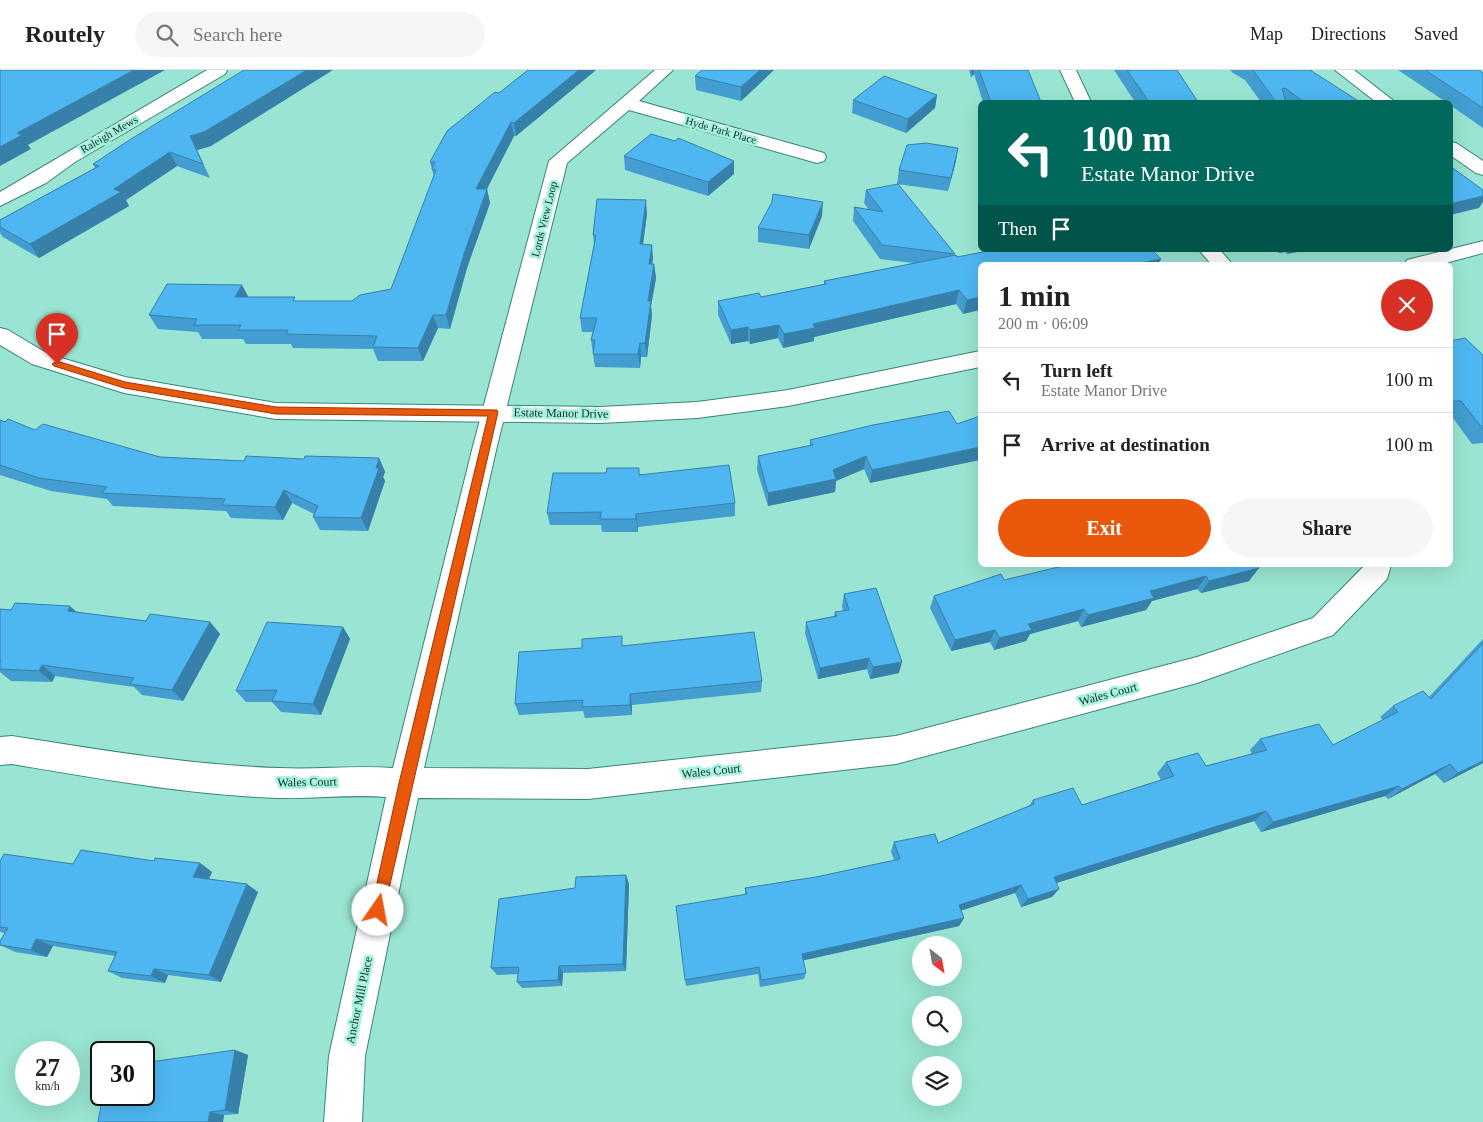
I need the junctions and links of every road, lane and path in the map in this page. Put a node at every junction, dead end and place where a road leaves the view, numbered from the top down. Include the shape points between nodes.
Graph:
1 (219, 70) edge
2 (666, 70) edge
3 (1068, 70) edge
4 (1343, 70) edge
5 (1082, 100) edge
6 (1383, 100) edge
7 (625, 103) junction
8 (1453, 149) edge
9 (817, 157) dead end
10 (1483, 169) edge
11 (0, 200) edge
12 (1483, 247) edge
13 (1211, 252) edge
14 (1220, 262) edge
15 (1426, 262) edge
16 (0, 335) edge
17 (978, 359) edge
18 (493, 412) junction
19 (1378, 567) edge
20 (0, 752) edge
21 (405, 783) junction
22 (342, 1122) edge

1 - 11 street, Raleigh Mews via 68,158 39,180
2 - 7 street, Lords View Loop
3 - 5 street
4 - 6 street
7 - 9 street, Hyde Park Place
7 - 18 street, Lords View Loop via 558,161
8 - 10 street
12 - 15 street
13 - 14 street
16 - 18 street, Estate Manor Drive via 40,359 124,385 276,411
17 - 18 street, Estate Manor Drive via 788,398 697,410 600,415
18 - 21 street, Anchor Mill Place
19 - 21 street, Wales Court via 1323,627 1197,670 896,750 588,784
20 - 21 street, Wales Court via 12,750 164,775 281,783 354,780
21 - 22 street, Anchor Mill Place via 347,1056

